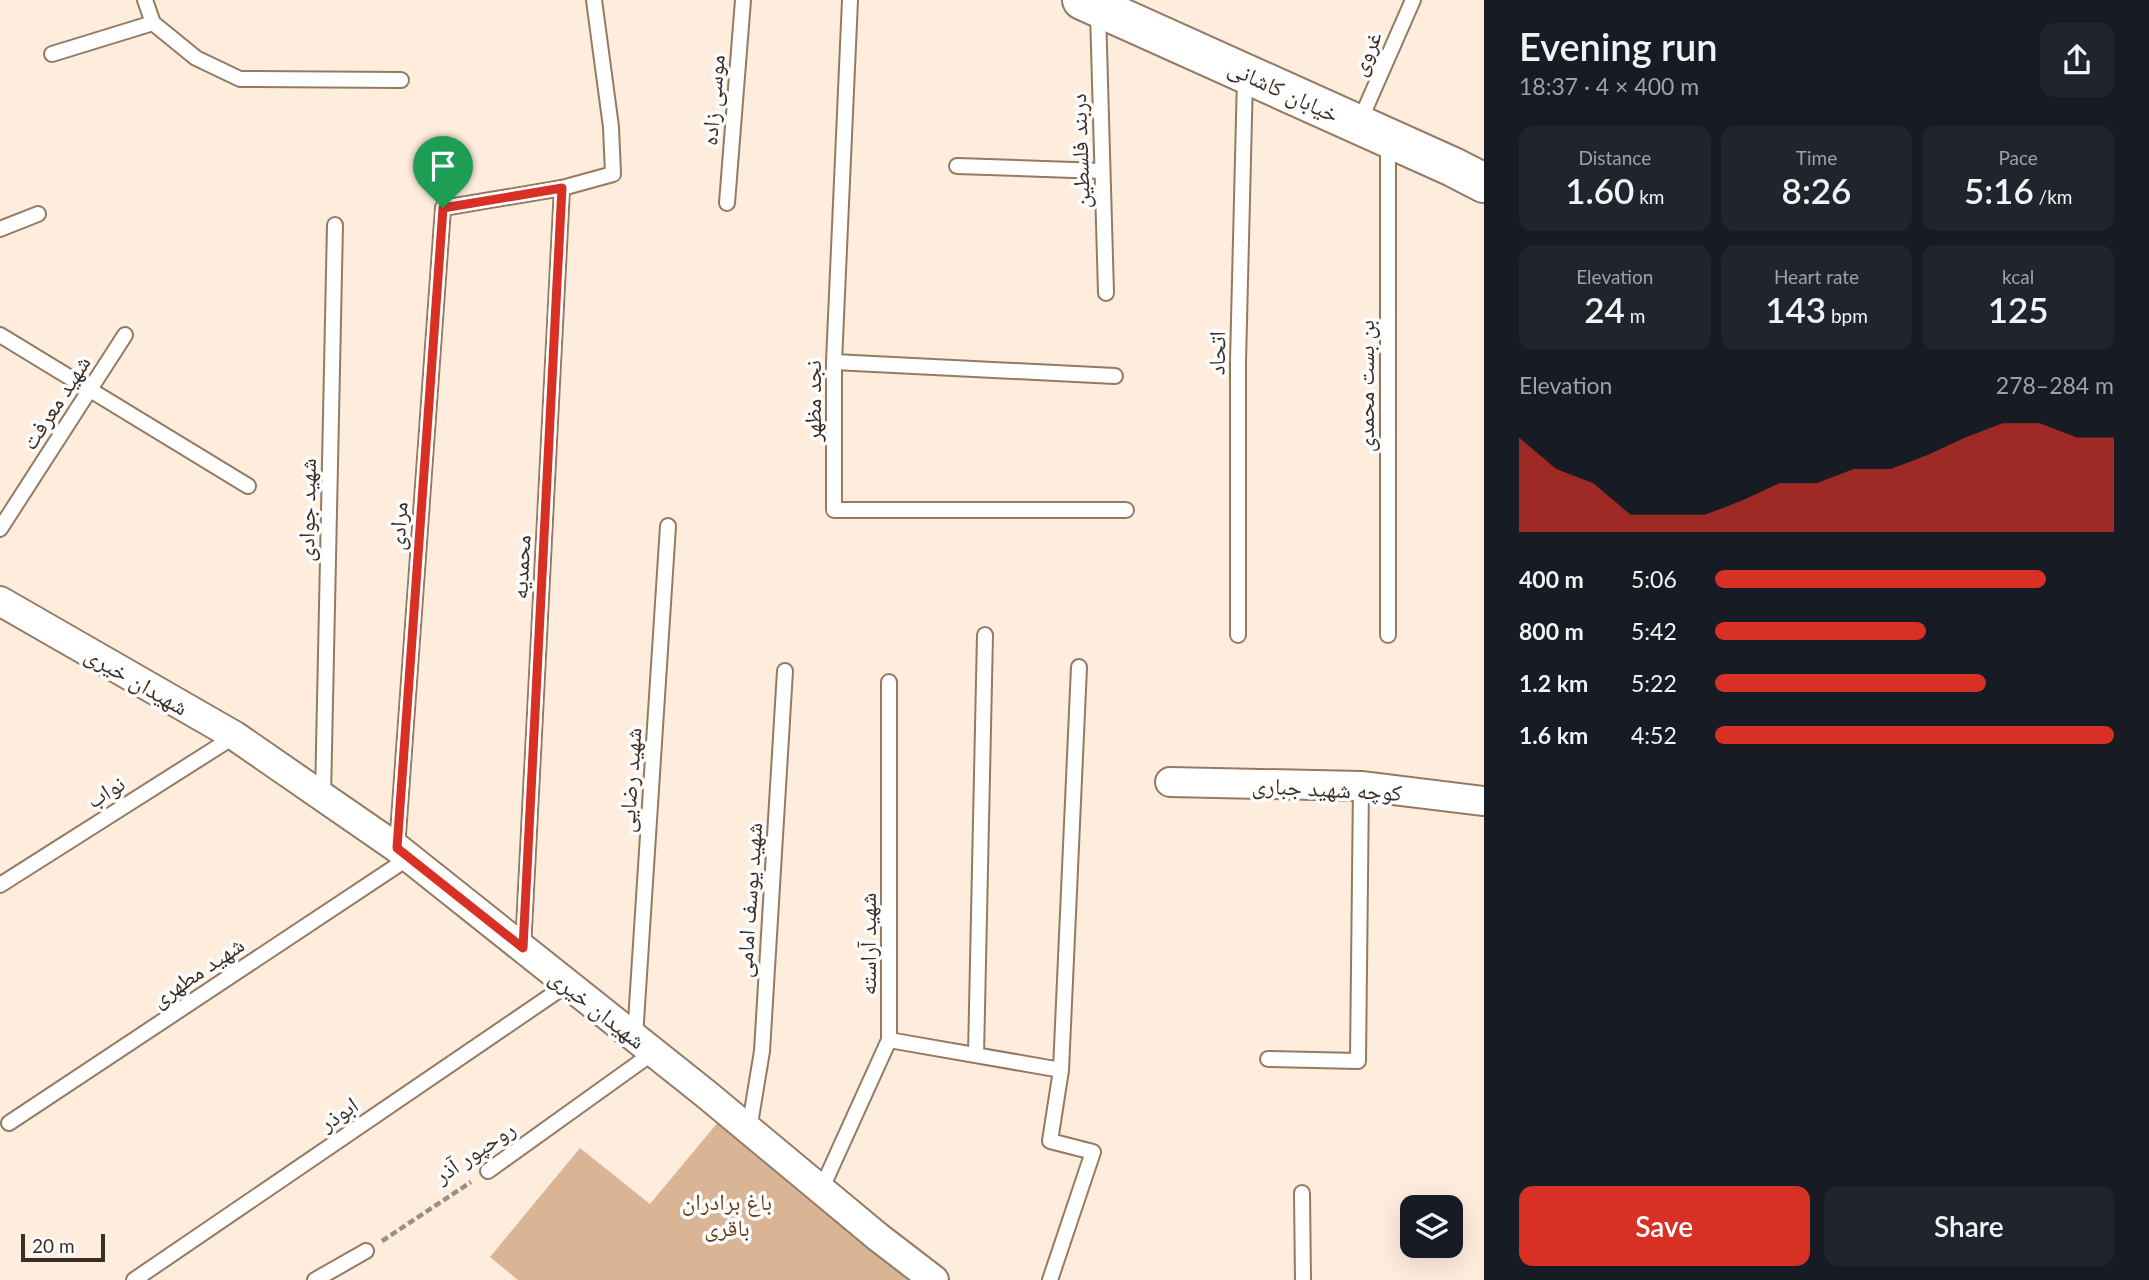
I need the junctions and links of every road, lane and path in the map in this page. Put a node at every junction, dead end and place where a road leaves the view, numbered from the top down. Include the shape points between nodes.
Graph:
1 (145, 0) edge
2 (593, 0) edge
3 (743, 0) edge
4 (850, 0) edge
5 (1413, 0) edge
6 (1090, 4) edge
7 (153, 23) junction
8 (52, 54) dead end
9 (1245, 72) junction
10 (401, 80) dead end
11 (1373, 131) junction
12 (957, 166) dead end
13 (1102, 171) junction
14 (1484, 183) edge
15 (562, 188) junction
16 (727, 203) dead end
17 (38, 214) dead end
18 (335, 225) dead end
19 (0, 229) edge
20 (1106, 293) dead end
21 (0, 334) edge
22 (125, 335) dead end
23 (834, 362) junction
24 (1115, 376) dead end
25 (90, 390) junction
26 (247, 486) dead end
27 (1126, 510) dead end
28 (668, 526) dead end
29 (0, 529) edge
30 (0, 601) edge
31 (985, 635) dead end
32 (1238, 635) dead end
33 (1388, 635) dead end
34 (1079, 667) dead end
35 (785, 671) dead end
36 (889, 682) dead end
37 (235, 736) junction
38 (1170, 782) dead end
39 (1361, 786) junction
40 (323, 797) junction
41 (1484, 801) edge
42 (403, 853) junction
43 (0, 885) edge
44 (523, 948) junction
45 (568, 984) junction
46 (889, 1040) junction
47 (644, 1045) junction
48 (976, 1055) junction
49 (1268, 1059) dead end
50 (1061, 1070) junction
51 (9, 1123) dead end
52 (749, 1130) junction
53 (488, 1171) joint
54 (821, 1190) junction
55 (1302, 1192) dead end
56 (366, 1251) joint
57 (134, 1280) edge
58 (315, 1280) edge
59 (934, 1280) edge
60 (1050, 1280) edge
61 (1303, 1280) edge

1 - 7 lane
2 - 15 lane via 613,174
3 - 16 lane, موسی زاده
4 - 23 lane, نجد مظهر
5 - 11 lane, غروی
6 - 9 street, خیابان کاشانی
6 - 13 lane, دربند فلسطین
7 - 8 lane
7 - 10 lane via 196,58 240,79
9 - 11 street, خیابان کاشانی
9 - 32 lane, اتحاد
11 - 14 street, خیابان کاشانی
11 - 33 lane, بن بست محمدی
12 - 13 lane
13 - 20 lane, دربند فلسطین
15 - 42 lane, مرادی via 443,208
15 - 44 lane, محمدیه
17 - 19 lane
18 - 40 lane, شهید جوادی
21 - 25 lane
22 - 25 lane, شهید معرفت
23 - 24 lane
23 - 27 lane, نجد مظهر via 834,510
25 - 26 lane
25 - 29 lane, شهید معرفت
28 - 47 lane, شهید رضایی
30 - 37 street, شهیدان خیری
31 - 48 lane
34 - 50 lane
35 - 52 lane, شهید یوسف امامی via 762,1051
36 - 46 lane, شهید آراسته
37 - 40 street, شهیدان خیری
37 - 43 lane, نواب
38 - 39 street, کوچه شهید جباری
39 - 41 street, کوچه شهید جباری
39 - 49 lane via 1358,1061
40 - 42 street, شهیدان خیری
42 - 44 street, شهیدان خیری
42 - 51 lane, شهید مطهری
44 - 45 street, شهیدان خیری
45 - 47 street, شهیدان خیری
45 - 57 lane, ابوذر
46 - 48 lane
46 - 54 lane, شهید آراسته
47 - 52 street, شهیدان خیری
47 - 53 lane, روحپور آذر
48 - 50 lane
50 - 60 lane via 1049,1141 1093,1153
52 - 54 street, شهیدان خیری
53 - 56 path, روحپور آذر
54 - 59 street, شهیدان خیری
55 - 61 lane
56 - 58 lane

